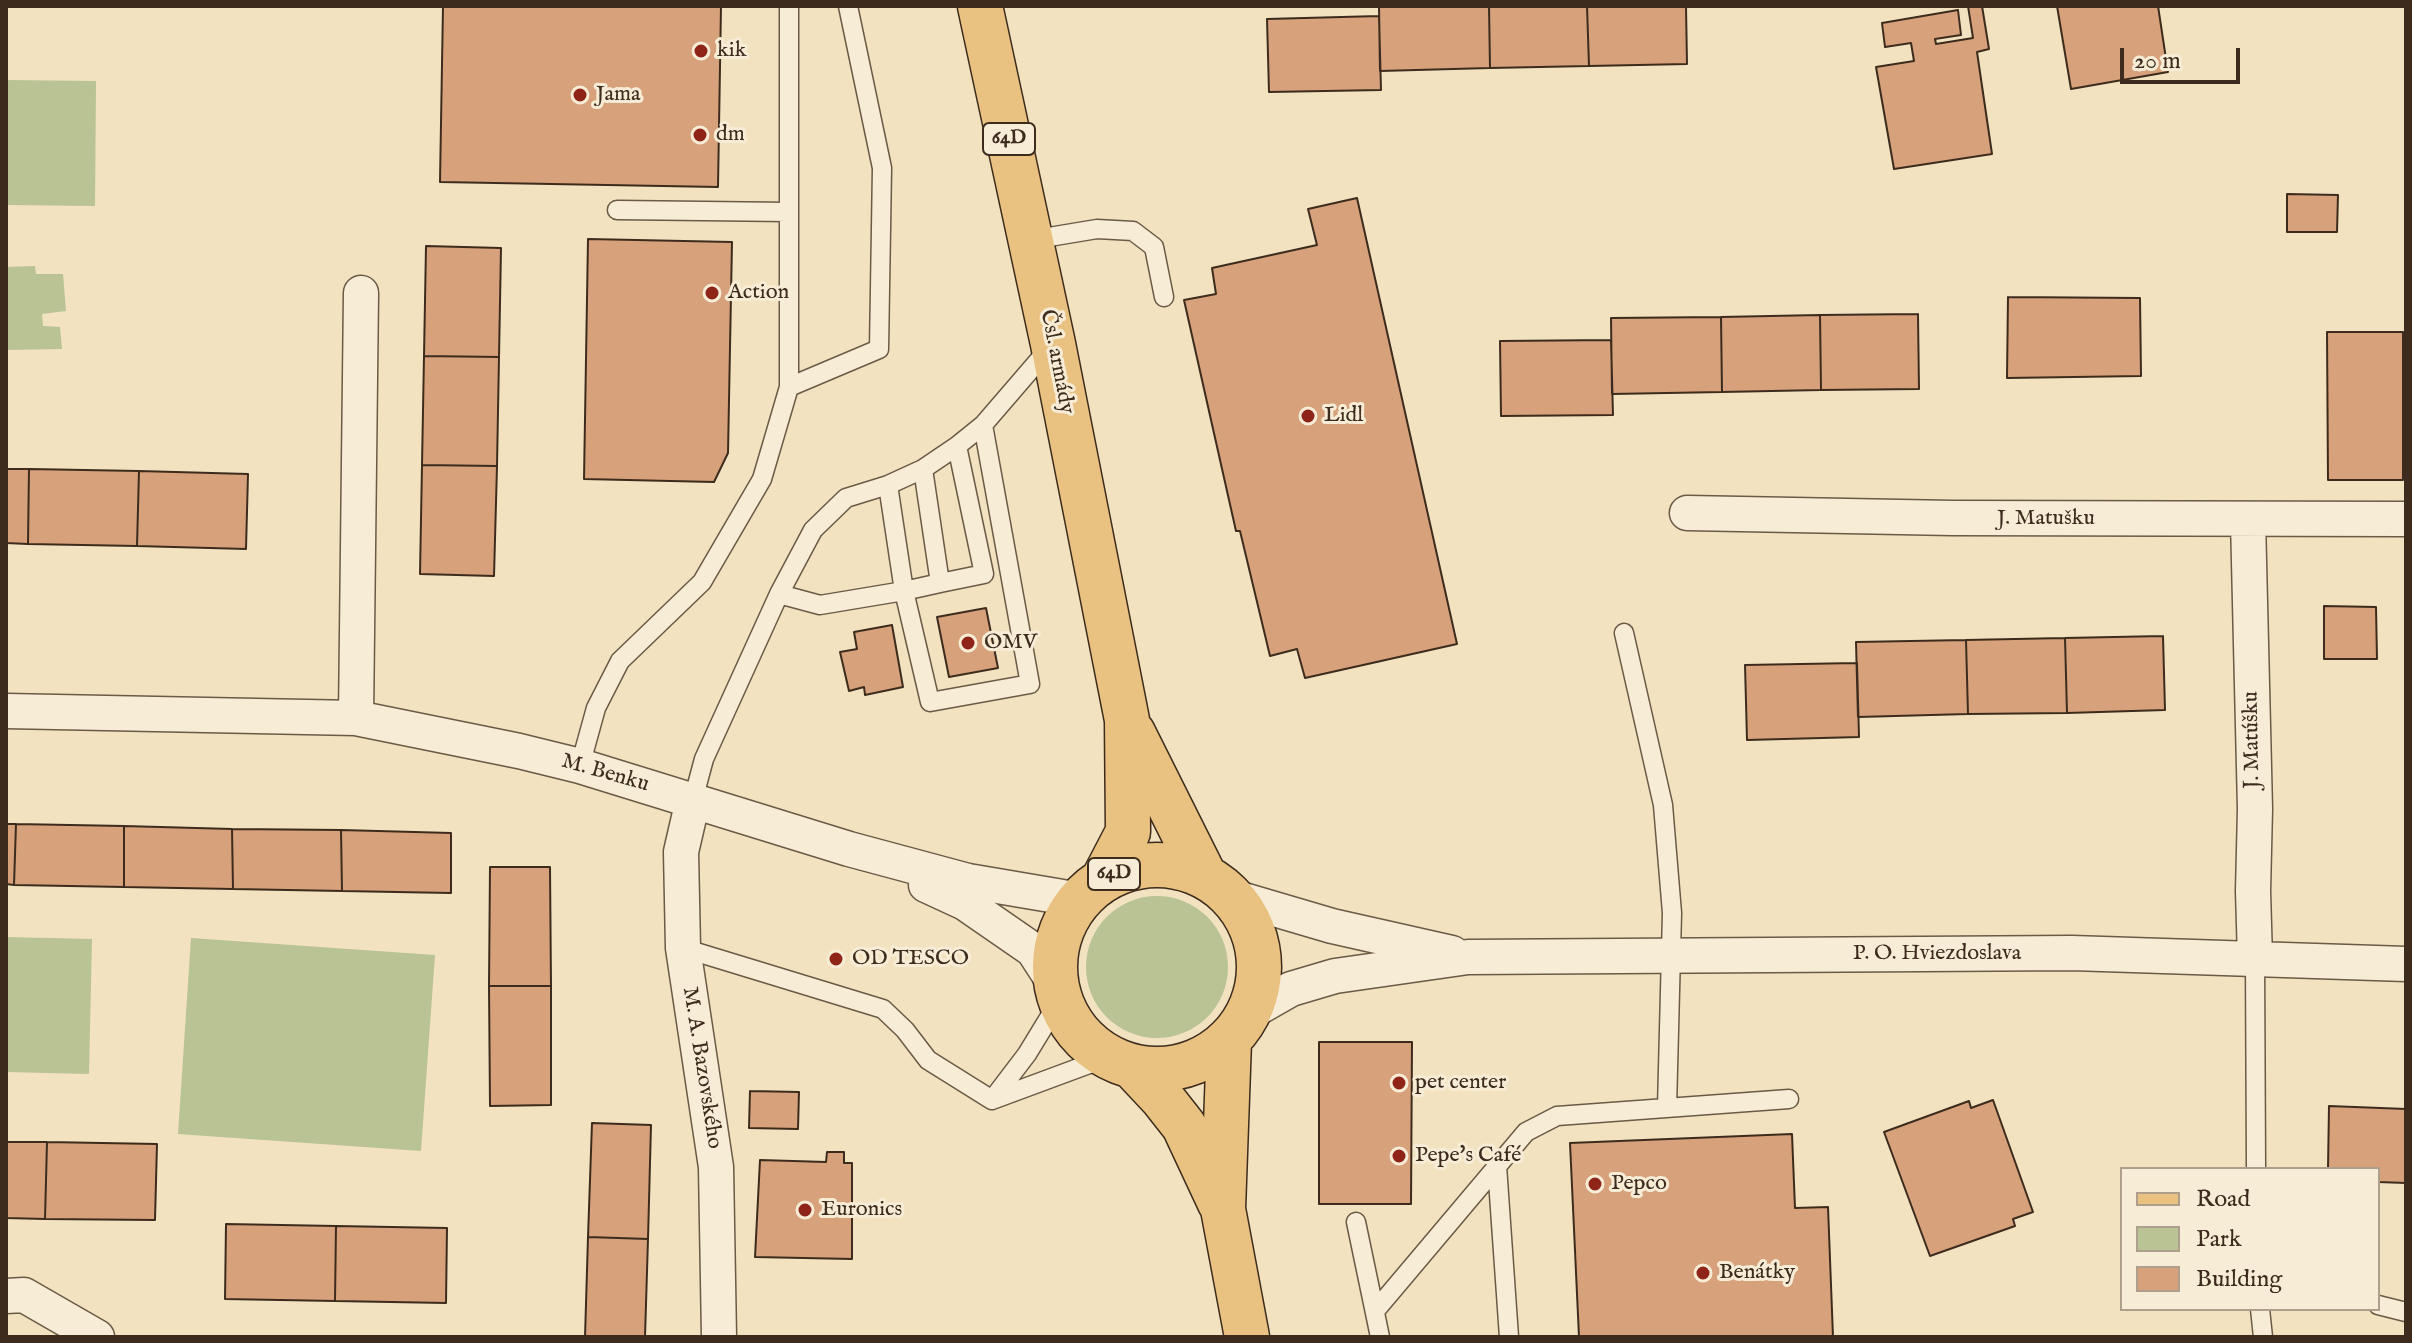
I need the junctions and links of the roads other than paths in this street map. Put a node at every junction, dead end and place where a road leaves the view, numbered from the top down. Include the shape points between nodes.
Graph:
1 (789, 6) edge
2 (848, 6) edge
3 (980, 6) edge
4 (617, 210) dead end
5 (789, 212) junction
6 (1031, 240) junction
7 (361, 293) dead end
8 (1164, 297) dead end
9 (1053, 344) junction
10 (789, 387) junction
11 (983, 425) junction
12 (957, 446) junction
13 (923, 469) junction
14 (888, 485) junction
15 (1687, 513) dead end
16 (2406, 519) edge
17 (2248, 520) junction
18 (940, 583) junction
19 (904, 591) junction
20 (779, 594) junction
21 (1624, 633) dead end
22 (6, 711) edge
23 (356, 718) junction
24 (1127, 720) junction
25 (580, 766) junction
26 (693, 800) junction
27 (849, 849) junction
28 (1218, 886) junction
29 (1091, 890) junction
30 (683, 948) junction
31 (1671, 954) junction
32 (1468, 957) junction
33 (2255, 959) junction
34 (2406, 964) edge
35 (1058, 993) junction
36 (1239, 1027) junction
37 (1120, 1062) junction
38 (1789, 1099) dead end
39 (992, 1100) junction
40 (1667, 1108) junction
41 (1497, 1166) junction
42 (2256, 1167) edge
43 (1223, 1209) junction
44 (1356, 1222) dead end
45 (6, 1296) edge
46 (2380, 1306) edge
47 (1375, 1311) junction
48 (2260, 1311) edge
49 (2406, 1312) edge
50 (97, 1337) edge
51 (719, 1337) edge
52 (1247, 1337) edge
53 (1380, 1337) edge
54 (1509, 1337) edge
55 (2263, 1337) edge

1 - 5 lane
2 - 10 lane via 882,168 879,349
3 - 6 main road, Čsl. armády / 64D
4 - 5 lane
5 - 10 lane
6 - 8 lane via 1097,229 1133,231 1154,247
6 - 9 main road, Čsl. armády / 64D
7 - 23 street
9 - 11 lane
9 - 24 main road, Čsl. armády / 64D
10 - 25 lane via 762,479 702,582 620,661 596,708
11 - 12 lane
11 - 19 lane via 1030,684 930,702
12 - 13 lane
12 - 18 lane via 984,574
13 - 14 lane
13 - 18 lane
14 - 19 lane
14 - 20 lane via 846,498 813,530
15 - 17 street, J. Matušku
16 - 17 street, J. Matušku
17 - 33 street, J. Matúšku
18 - 19 lane
19 - 20 lane via 820,605
20 - 26 lane via 704,759
21 - 31 lane via 1663,805
22 - 23 street, M. Benku
23 - 25 street, M. Benku
24 - 28 main road, Čsl. armády / 64D
24 - 29 main road, Čsl. armády / 64D via 1128,832
25 - 26 street, M. Benku
26 - 27 street, M. Benku
26 - 30 street, M. A. Bazovského via 681,852
27 - 29 street, M. Benku via 968,881
27 - 35 street, M. Benku via 965,903 1033,950
28 - 29 main road, 64D via 1180,867 1153,865 1127,869
28 - 32 street, P. O. Hviezdoslava via 1332,926
28 - 36 main road, 64D via 1248,921 1258,951 1259,983
29 - 35 main road, 64D via 1063,926 1056,956
30 - 39 lane via 883,1009 928,1060
30 - 51 street, M. A. Bazovského via 716,1167
31 - 32 street, P. O. Hviezdoslava
31 - 33 street, P. O. Hviezdoslava via 2072,953
31 - 40 lane
32 - 36 street, P. O. Hviezdoslava via 1335,976 1291,989
33 - 34 street, P. O. Hviezdoslava
33 - 42 lane
35 - 37 main road, 64D via 1079,1033
35 - 39 lane via 1027,1054
36 - 37 main road via 1216,1052 1184,1066 1158,1069
36 - 43 main road, 64D
37 - 39 lane
37 - 43 main road, 64D via 1162,1098 1184,1126
38 - 40 lane
40 - 41 lane via 1557,1116 1526,1132
41 - 47 lane
41 - 54 lane
43 - 52 main road, 64D
44 - 47 lane
45 - 50 street via 24,1295
46 - 49 lane
47 - 53 lane
48 - 55 lane

